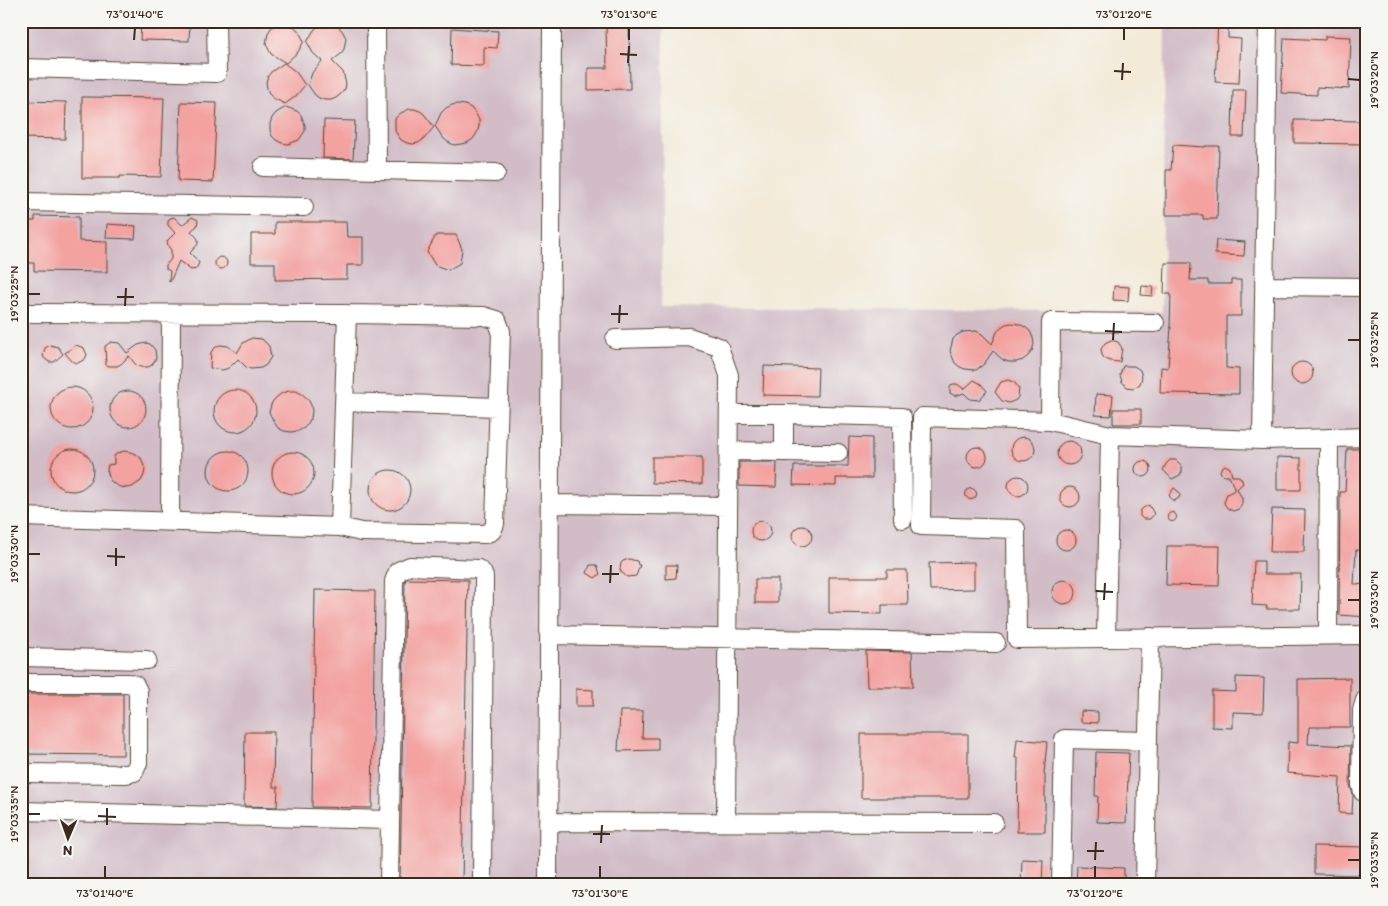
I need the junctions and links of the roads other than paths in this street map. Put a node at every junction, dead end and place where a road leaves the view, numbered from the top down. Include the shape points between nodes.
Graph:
1 (216, 21) edge
2 (376, 21) edge
3 (552, 21) edge
4 (1268, 21) edge
5 (21, 68) edge
6 (263, 167) dead end
7 (377, 169) junction
8 (496, 173) dead end
9 (21, 202) edge
10 (304, 207) dead end
11 (1264, 286) junction
12 (1367, 287) edge
13 (21, 314) edge
14 (172, 314) junction
15 (347, 314) junction
16 (1155, 323) dead end
17 (615, 339) dead end
18 (344, 402) junction
19 (498, 407) junction
20 (729, 414) junction
21 (784, 414) junction
22 (1050, 421) junction
23 (1110, 435) junction
24 (1367, 437) edge
25 (1330, 438) junction
26 (1262, 440) junction
27 (729, 452) junction
28 (784, 452) junction
29 (838, 453) dead end
30 (550, 504) junction
31 (728, 506) junction
32 (21, 517) edge
33 (903, 519) dead end
34 (170, 522) junction
35 (340, 527) junction
36 (549, 635) junction
37 (1328, 635) junction
38 (1367, 635) edge
39 (1150, 637) junction
40 (728, 638) junction
41 (1106, 638) junction
42 (996, 644) dead end
43 (21, 657) edge
44 (147, 660) dead end
45 (21, 683) edge
46 (1367, 699) edge
47 (1148, 741) junction
48 (21, 773) edge
49 (1367, 794) edge
50 (21, 812) edge
51 (390, 820) junction
52 (548, 822) junction
53 (726, 822) junction
54 (994, 823) dead end
55 (389, 885) edge
56 (482, 885) edge
57 (548, 885) edge
58 (1061, 885) edge
59 (1145, 885) edge

1 - 5 street via 217,73
2 - 7 street
3 - 30 street
4 - 11 street
6 - 7 street
7 - 8 street
9 - 10 street
11 - 12 street
11 - 26 street
13 - 14 street
14 - 15 street
14 - 34 street
15 - 18 street
15 - 19 street via 484,316 497,320 501,331
16 - 22 street via 1051,322
17 - 20 street via 689,337 719,347 729,375
18 - 19 street
18 - 35 street
19 - 35 street via 495,524 492,531 485,534 361,532
20 - 21 street
20 - 27 street
21 - 28 street
21 - 33 street via 902,417
22 - 23 street
22 - 41 street via 922,417 921,526 1016,529 1017,639
23 - 26 street
23 - 41 street
24 - 25 street
25 - 26 street
25 - 37 street
27 - 28 street
27 - 31 street
28 - 29 street
30 - 31 street
30 - 36 street
31 - 40 street
32 - 34 street
34 - 35 street
36 - 40 street
36 - 52 street
37 - 38 street
37 - 39 street
39 - 41 street
39 - 47 street
40 - 42 street
40 - 53 street
43 - 44 street
45 - 48 street via 128,683 138,690 138,763 134,772
46 - 49 street via 1362,710 1361,785
47 - 58 street via 1064,739
47 - 59 street
50 - 51 street
51 - 55 street
51 - 56 street via 394,581 398,571 410,566 478,569 484,577
52 - 53 street
52 - 57 street
53 - 54 street

